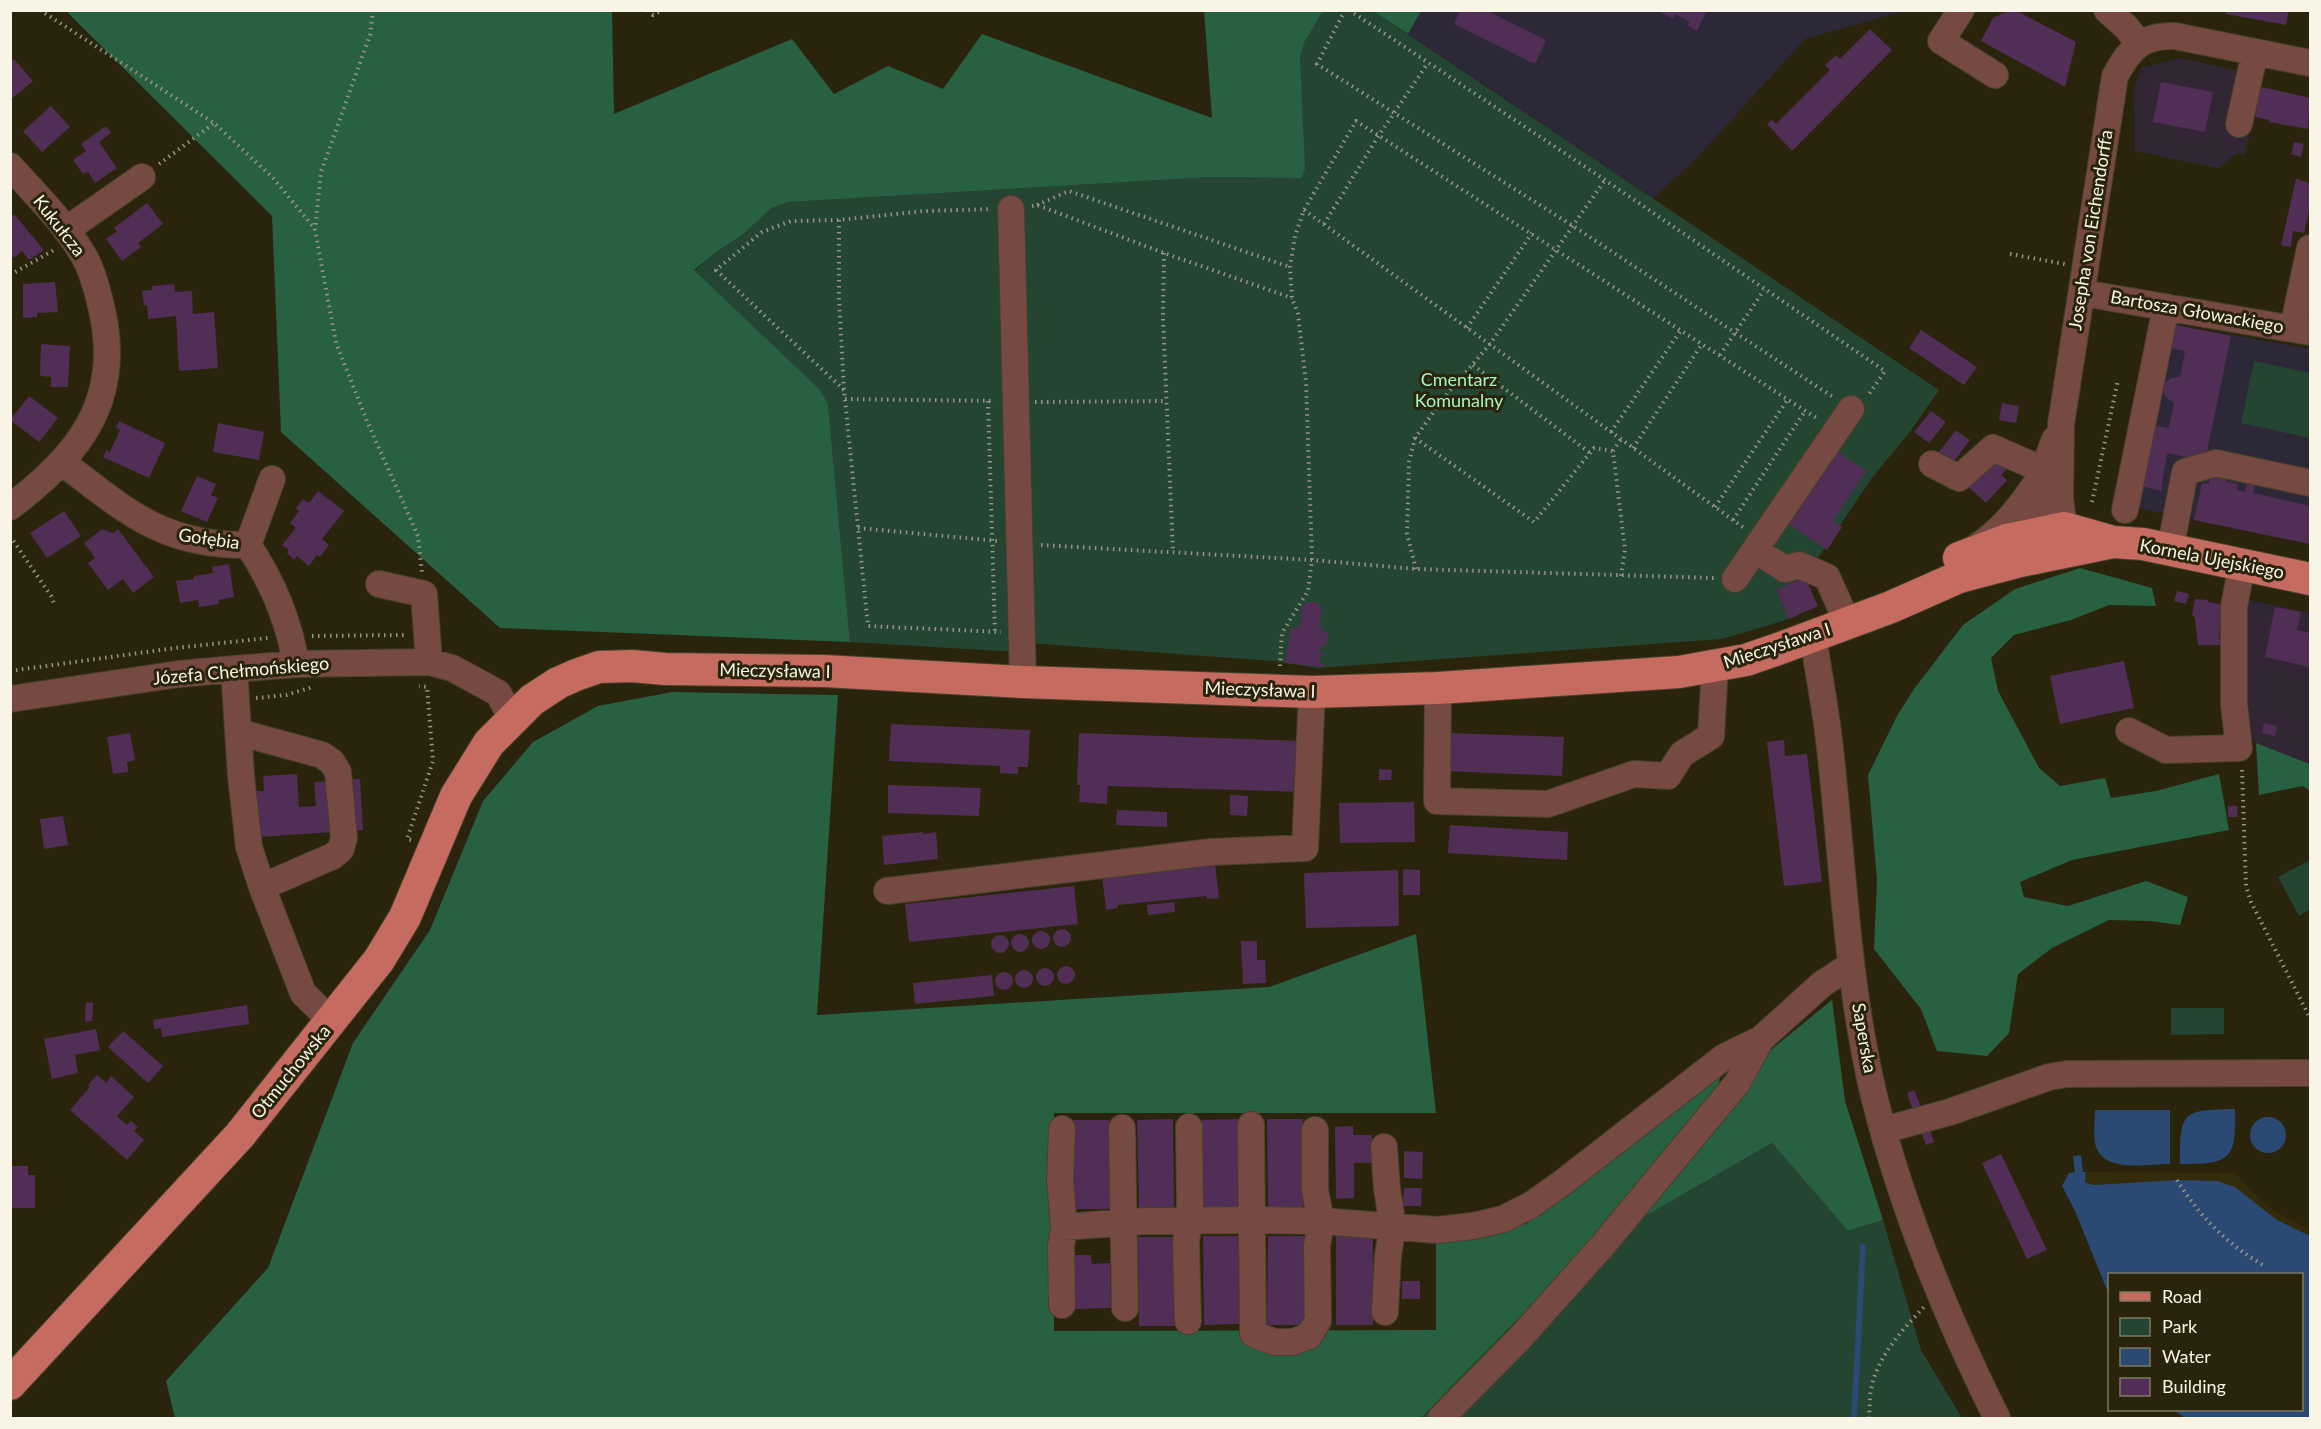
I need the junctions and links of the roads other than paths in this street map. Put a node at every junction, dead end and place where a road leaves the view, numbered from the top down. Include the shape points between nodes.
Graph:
1 (1961, 10) edge
2 (2107, 10) edge
3 (2139, 43) junction
4 (2255, 52) junction
5 (2310, 63) edge
6 (1995, 75) dead end
7 (2239, 124) dead end
8 (10, 166) edge
9 (142, 177) road end
10 (1011, 209) road end
11 (70, 234) junction
12 (2310, 248) edge
13 (2083, 293) junction
14 (2166, 307) junction
15 (2302, 330) edge
16 (1851, 408) road end
17 (2061, 424) junction
18 (63, 463) junction
19 (1932, 464) dead end
20 (2042, 474) junction
21 (272, 479) dead end
22 (2310, 483) edge
23 (10, 507) edge
24 (2125, 510) dead end
25 (2054, 538) junction
26 (248, 545) junction
27 (1758, 545) junction
28 (2170, 550) junction
29 (1964, 556) junction
30 (2242, 564) junction
31 (1736, 579) road end
32 (2310, 579) edge
33 (379, 584) dead end
34 (1846, 622) junction
35 (1813, 636) junction
36 (429, 662) junction
37 (296, 664) junction
38 (1716, 666) junction
39 (234, 669) junction
40 (1023, 682) junction
41 (1438, 688) junction
42 (1312, 692) junction
43 (10, 699) edge
44 (513, 720) junction
45 (238, 732) junction
46 (2129, 732) dead end
47 (262, 887) junction
48 (887, 891) dead end
49 (1851, 965) junction
50 (332, 1022) junction
51 (1761, 1039) junction
52 (2310, 1073) edge
53 (1251, 1125) dead end
54 (1189, 1127) dead end
55 (1122, 1128) dead end
56 (1062, 1129) dead end
57 (1315, 1130) dead end
58 (1884, 1130) junction
59 (1384, 1147) dead end
60 (1189, 1220) junction
61 (1253, 1220) junction
62 (1321, 1221) junction
63 (1123, 1223) junction
64 (1393, 1226) junction
65 (1064, 1227) junction
66 (1062, 1305) dead end
67 (1125, 1308) dead end
68 (1385, 1312) dead end
69 (1188, 1321) dead end
70 (10, 1384) edge
71 (1441, 1419) edge
72 (1997, 1419) edge

1 - 6 street via 1941,41
2 - 3 street
3 - 4 street via 2152,37 2175,36
3 - 13 street, Josepha von Eichendorffa via 2125,56 2115,76
4 - 5 street
4 - 7 street
8 - 11 street, Kukułcza
9 - 11 street
10 - 40 street
11 - 18 street, Kukułcza via 86,259 99,299 107,346 98,405
12 - 15 street
13 - 14 street, Bartosza Głowackiego
13 - 17 street, Josepha von Eichendorffa
14 - 15 street, Bartosza Głowackiego
14 - 24 street
16 - 27 street
17 - 20 street, Josepha von Eichendorffa
17 - 25 street, Josepha von Eichendorffa via 2060,498
18 - 23 street, Kukułcza
18 - 26 street, Gołębia via 153,527 226,545
19 - 20 street via 1959,478 1993,448
20 - 25 street, Josepha von Eichendorffa via 2038,505
20 - 29 street via 2014,516
21 - 26 street
22 - 28 street via 2216,463 2185,472
25 - 28 main road, Kornela Ujejskiego via 2143,544
25 - 29 main road, Mieczysława I via 2007,540
25 - 34 main road, Mieczysława I
26 - 37 street, Gołębia via 274,590 292,636
27 - 31 street
27 - 34 street via 1785,569 1799,565 1827,577
28 - 30 main road, Kornela Ujejskiego
29 - 34 main road, Mieczysława I via 1884,594
30 - 32 main road, Kornela Ujejskiego
30 - 46 street via 2234,607 2234,704 2239,748 2166,750
33 - 36 street via 424,594
34 - 35 main road, Mieczysława I
35 - 38 main road, Mieczysława I via 1746,660
35 - 49 street, Saperska via 1829,739
36 - 37 street, Józefa Chełmońskiego
36 - 44 street, Józefa Chełmońskiego via 452,668 498,693
37 - 39 street, Józefa Chełmońskiego
38 - 41 main road, Mieczysława I via 1642,675
38 - 41 street via 1710,736 1682,754 1668,776 1634,774 1548,804 1437,801
39 - 43 street, Józefa Chełmońskiego
39 - 45 street
40 - 42 main road, Mieczysława I
40 - 44 main road, Mieczysława I via 824,671 665,669 575,694
41 - 42 main road, Mieczysława I
42 - 48 street via 1305,848 1211,852
44 - 50 main road, Otmuchowska via 489,743 470,771 444,822 405,917 379,960
45 - 47 street via 249,847
45 - 47 street via 322,755 338,772 344,838 341,849
47 - 50 street via 303,993
49 - 51 street via 1822,984
49 - 58 street, Saperska via 1874,1096
50 - 70 main road, Otmuchowska via 240,1135
51 - 64 street via 1724,1057 1531,1205 1503,1219 1473,1226 1437,1230
51 - 71 street via 1738,1082 1610,1236 1520,1338
52 - 58 street via 2067,1074
53 - 61 street
54 - 60 street
55 - 63 street
56 - 65 street via 1060,1180
57 - 62 street via 1315,1190
58 - 72 street, Saperska via 1940,1293
59 - 64 street
60 - 61 street
60 - 63 street
60 - 69 street
61 - 62 street
61 - 62 street via 1253,1334 1274,1342 1293,1342 1309,1335 1318,1321 1317,1246
62 - 64 street
63 - 65 street
63 - 67 street
64 - 68 street
65 - 66 street

